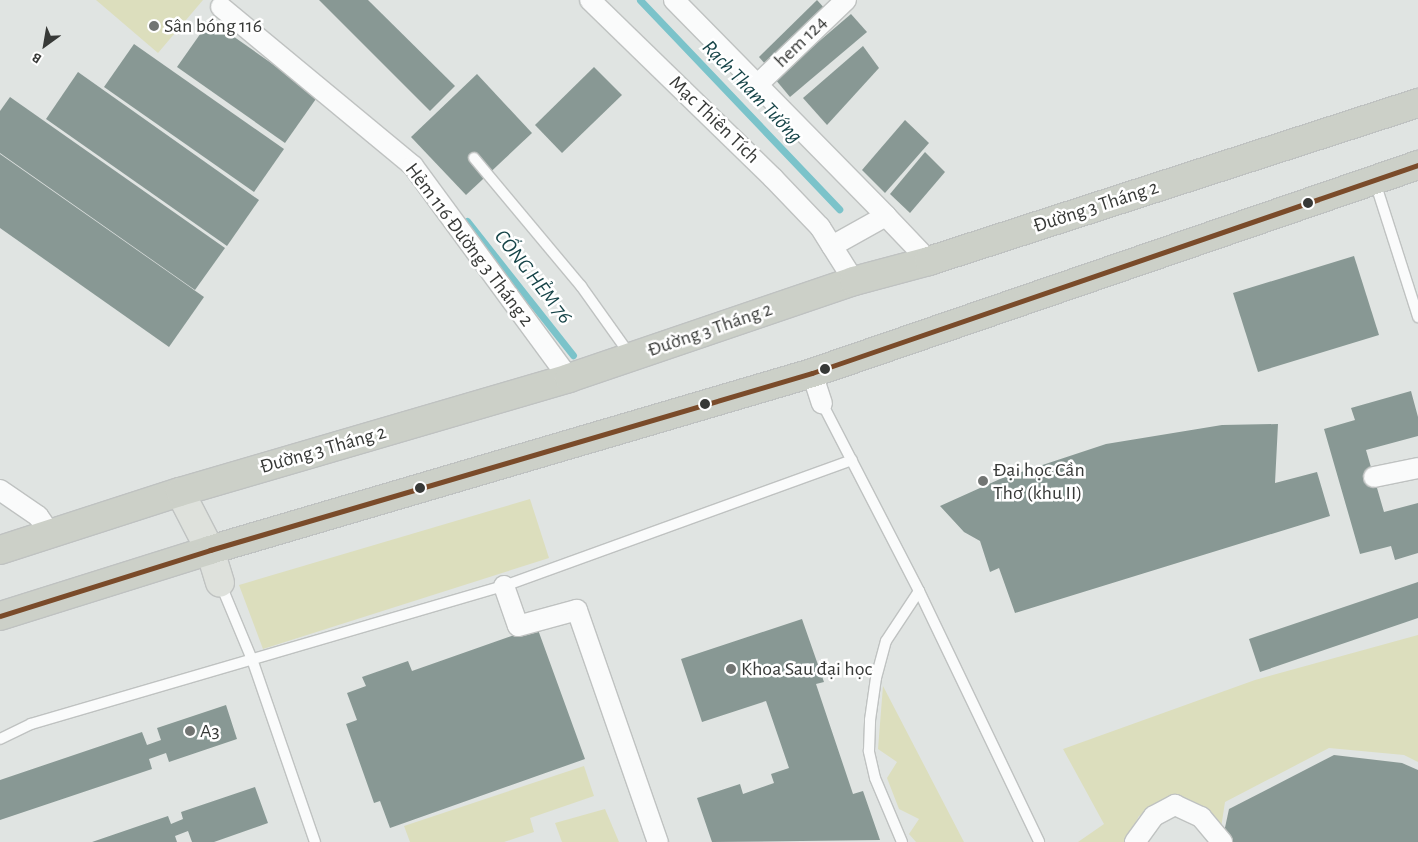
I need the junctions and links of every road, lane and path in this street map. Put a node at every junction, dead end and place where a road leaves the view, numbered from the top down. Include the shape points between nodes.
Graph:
1 (590, 0) edge
2 (674, 0) edge
3 (846, 0) edge
4 (221, 7) dead end
5 (757, 85) junction
6 (1418, 103) edge
7 (474, 158) dead end
8 (1418, 165) edge
9 (1374, 179) junction
10 (886, 216) junction
11 (832, 246) junction
12 (929, 261) junction
13 (854, 281) junction
14 (1418, 317) edge
15 (631, 357) junction
16 (812, 373) junction
17 (569, 378) junction
18 (822, 404) joint
19 (852, 460) junction
20 (1418, 468) edge
21 (1374, 477) dead end
22 (0, 490) edge
23 (180, 492) junction
24 (50, 533) junction
25 (0, 550) edge
26 (210, 550) junction
27 (220, 583) joint
28 (504, 586) junction
29 (919, 592) junction
30 (0, 616) edge
31 (253, 662) junction
32 (0, 739) edge
33 (315, 842) edge
34 (658, 842) edge
35 (902, 842) edge
36 (1039, 842) edge
37 (1135, 842) edge
38 (1222, 842) edge

1 - 11 street, Mạc Thiên Tích via 773,178 820,227
2 - 5 street
3 - 5 street, hem 124
4 - 17 street, Hẻm 116 Đường 3 Tháng 2 via 413,166
5 - 10 street
6 - 12 highway, Đường 3 Tháng 2
7 - 15 lane via 580,286
8 - 9 highway
9 - 14 lane
9 - 16 highway
10 - 11 street
10 - 12 street
11 - 13 street, Mạc Thiên Tích
12 - 13 highway, Đường 3 Tháng 2
13 - 15 highway, Đường 3 Tháng 2
15 - 17 highway, Đường 3 Tháng 2
16 - 18 street
16 - 26 highway
17 - 23 highway, Đường 3 Tháng 2
18 - 19 lane
19 - 28 lane
19 - 29 lane
20 - 21 street
22 - 24 street via 38,516
23 - 24 highway, Đường 3 Tháng 2
23 - 26 main road
24 - 25 highway, Đường 3 Tháng 2
26 - 27 main road
26 - 30 highway
27 - 31 lane
28 - 31 lane
28 - 34 street via 518,626 577,610
29 - 35 lane via 886,641 870,720 869,752 875,778
29 - 36 lane
31 - 32 lane via 31,724
31 - 33 lane
37 - 38 street via 1154,816 1175,806 1201,817

